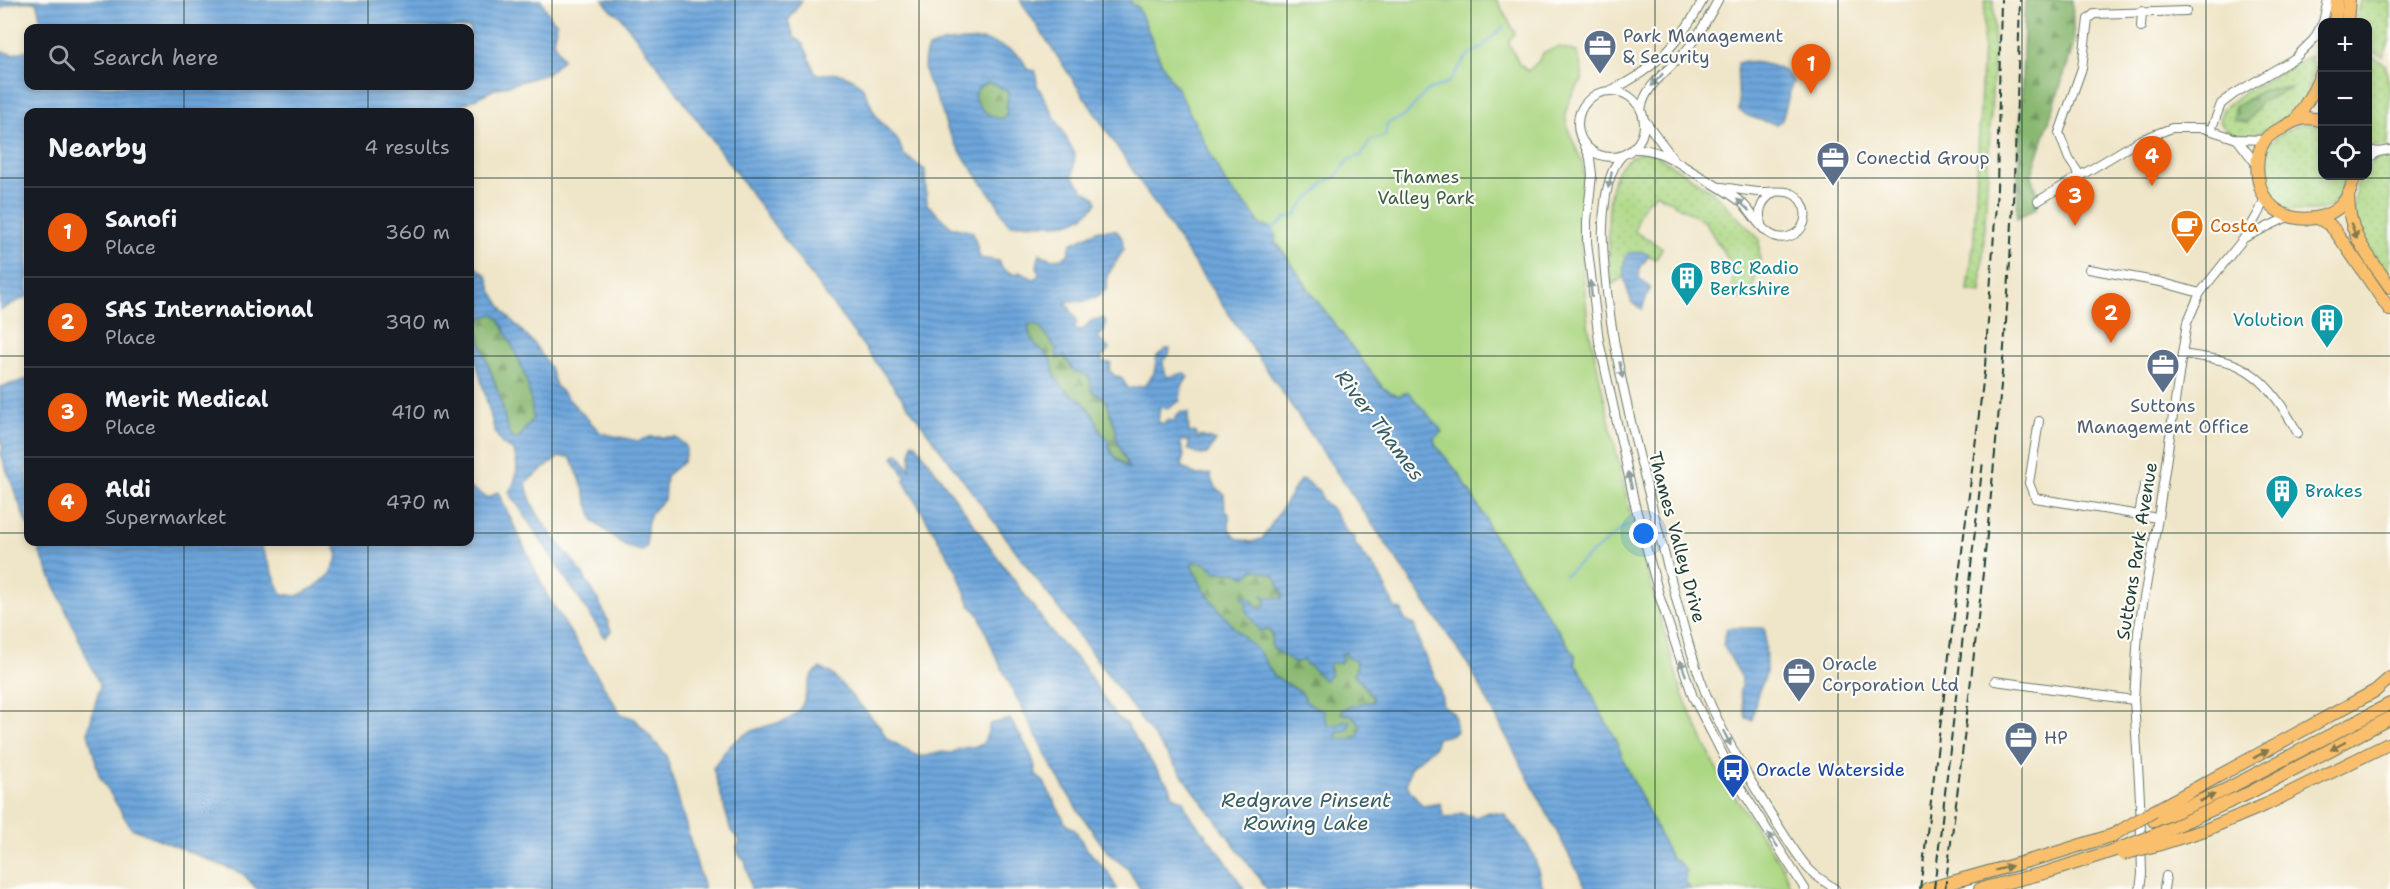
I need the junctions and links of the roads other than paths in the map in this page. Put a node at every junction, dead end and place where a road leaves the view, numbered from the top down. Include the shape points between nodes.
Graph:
1 (1703, 0) edge
2 (1718, 0) edge
3 (2328, 0) edge
4 (2337, 0) edge
5 (2349, 0) edge
6 (2186, 11) dead end
7 (2142, 12) junction
8 (2324, 18) edge
9 (2335, 18) edge
10 (2348, 18) edge
11 (2141, 27) dead end
12 (2318, 32) edge
13 (2318, 81) edge
14 (1606, 91) junction
15 (1641, 110) junction
16 (1644, 120) junction
17 (2296, 120) junction
18 (2318, 120) edge
19 (2211, 130) junction
20 (2237, 139) junction
21 (2264, 140) junction
22 (1585, 146) junction
23 (1633, 149) junction
24 (2390, 150) edge
25 (2372, 151) edge
26 (2378, 152) junction
27 (1622, 156) junction
28 (2372, 156) edge
29 (1673, 158) junction
30 (2257, 165) junction
31 (2080, 175) junction
32 (2354, 180) edge
33 (1722, 187) junction
34 (1773, 193) junction
35 (2348, 196) junction
36 (2265, 197) junction
37 (2038, 201) dead end
38 (2290, 216) junction
39 (2318, 218) junction
40 (1761, 225) junction
41 (2244, 238) junction
42 (2089, 269) dead end
43 (2390, 287) edge
44 (2200, 293) junction
45 (2390, 310) edge
46 (2182, 354) junction
47 (2039, 422) dead end
48 (2298, 434) dead end
49 (2144, 486) dead end
50 (2139, 515) junction
51 (2158, 518) junction
52 (2390, 678) edge
53 (1995, 681) dead end
54 (2134, 700) junction
55 (2390, 704) edge
56 (2390, 718) edge
57 (2390, 743) edge
58 (2154, 816) junction
59 (2156, 840) junction
60 (2166, 876) dead end
61 (1805, 889) edge
62 (1835, 889) edge
63 (1927, 889) edge
64 (1980, 889) edge
65 (2140, 889) edge
66 (2164, 889) edge

1 - 14 street via 1672,48 1627,83
2 -> 15 street via 1682,55 1646,92
3 - 8 street
4 - 9 main road
5 - 10 main road
6 - 7 street
7 - 11 street
7 - 31 street via 2094,14 2088,19 2082,68 2059,134
12 - 19 street via 2295,58 2221,104
13 - 17 main road
14 - 15 street via 1626,94
14 - 22 street via 1593,96 1580,112 1579,134
15 - 16 street
16 - 23 street via 1643,132
16 - 29 street
17 - 18 main road
17 - 21 main road
19 - 20 street
19 - 31 street via 2172,128 2140,140
20 - 21 street
20 - 30 street
21 - 30 main road
22 - 27 street via 1596,154
61 -> 22 street, Thames Valley Drive via 1738,784 1697,706 1660,598 1599,341 1587,242 1592,174
23 - 27 street
23 - 29 street
24 - 26 street
25 - 26 street
26 - 28 street
27 -> 62 street, Thames Valley Drive via 1609,177 1603,241 1606,280 1628,402 1690,646 1706,694 1751,783 1808,868
29 - 33 street
30 - 36 main road
31 - 37 street
32 - 35 main road
33 - 34 street
40 -> 33 street
34 - 40 street via 1760,206
34 - 40 street via 1785,191 1800,198 1806,215 1804,224 1784,238 1769,234
35 - 39 main road via 2335,211
35 -> 43 main road via 2355,236
36 - 38 main road via 2272,207
36 - 41 street, Suttons Park Avenue
38 - 39 main road
38 - 41 street, Suttons Park Avenue
39 - 45 main road via 2336,232
41 - 44 street, Suttons Park Avenue
42 - 44 street
44 - 46 street, Suttons Park Avenue via 2187,323
46 - 48 street via 2230,363 2255,377 2281,402
46 - 51 street, Suttons Park Avenue
47 - 50 street via 2030,483 2035,498
49 - 50 street
50 - 51 street
51 - 54 street, Suttons Park Avenue via 2138,632
58 -> 52 main road via 2375,691
53 - 54 street
54 - 65 street, Suttons Park Avenue
58 -> 55 main road via 2223,791
56 -> 59 main road
57 - 59 main road via 2255,810 2205,830
63 -> 58 main road, bridge via 2113,835
59 - 64 main road, bridge
60 - 66 street

